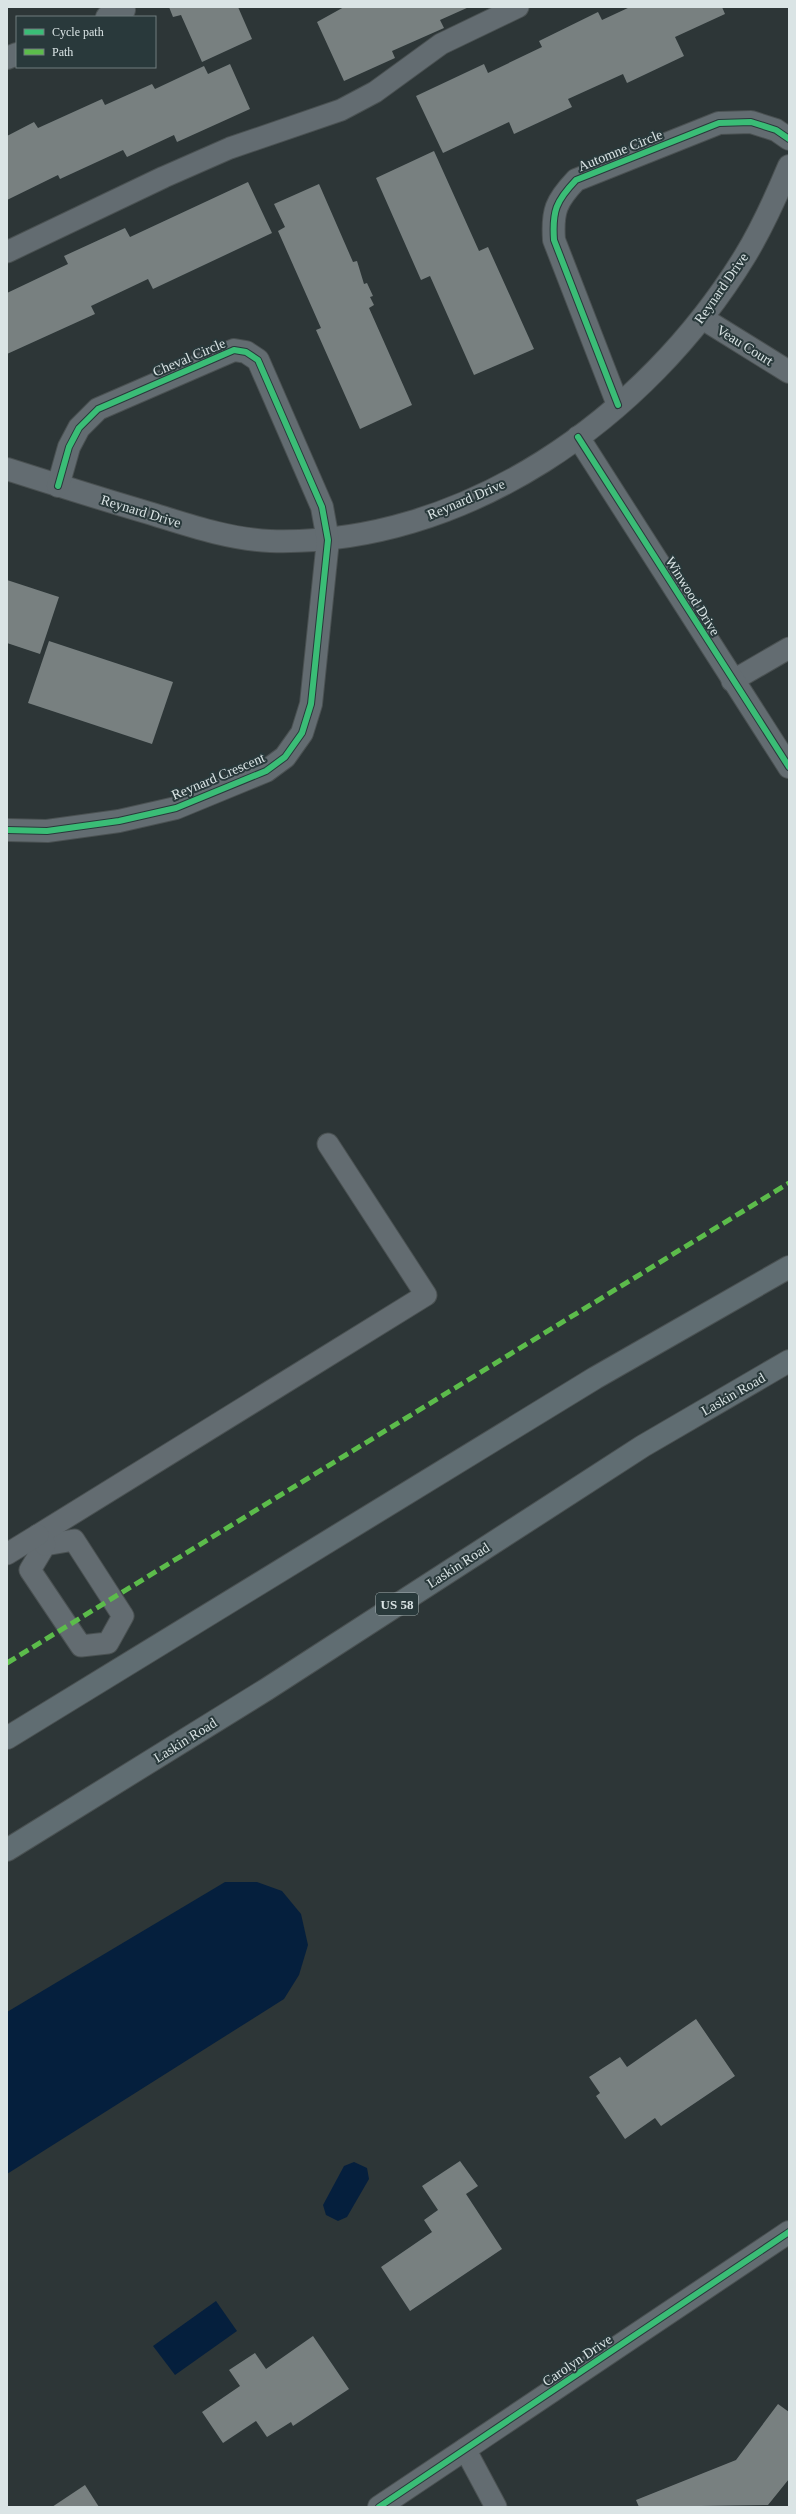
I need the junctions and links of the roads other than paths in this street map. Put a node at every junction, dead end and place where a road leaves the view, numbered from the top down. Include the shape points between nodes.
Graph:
1 (518, 7) edge
2 (789, 139) edge
3 (789, 166) edge
4 (7, 252) edge
5 (702, 318) junction
6 (789, 372) edge
7 (618, 405) junction
8 (578, 438) junction
9 (7, 469) edge
10 (58, 486) junction
11 (328, 540) junction
12 (789, 648) edge
13 (732, 681) junction
14 (789, 767) edge
15 (7, 830) edge
16 (328, 1144) dead end
17 (789, 1267) edge
18 (789, 1361) edge
19 (41, 1540) junction
20 (7, 1554) edge
21 (108, 1643) junction
22 (123, 1667) junction
23 (7, 1738) edge
24 (7, 1850) edge
25 (789, 2232) edge
26 (465, 2449) junction
27 (379, 2507) edge
28 (496, 2507) edge

1 - 4 lane via 441,44 375,92 342,110 230,148
2 - 7 street, Automne Circle via 776,130 751,122 719,123 576,180 560,197 553,217 554,240
3 - 5 street, Reynard Drive via 745,256
5 - 6 street, Veau Court
5 - 7 street, Reynard Drive via 674,351
7 - 8 street, Reynard Drive
8 - 11 street, Reynard Drive via 501,486 436,514 371,533
8 - 13 street, Winwood Drive
9 - 10 street, Reynard Drive
10 - 11 street, Reynard Drive via 211,532 268,541
10 - 11 street, Cheval Circle via 69,447 79,428 98,409 234,350 246,352 258,360 262,368 322,507
11 - 15 street, Reynard Crescent via 312,704 302,733 285,757 266,771 176,808 119,821 47,831
12 - 13 lane
13 - 14 street, Winwood Drive
16 - 19 lane via 426,1295
17 - 22 main road via 595,1378
18 - 24 main road, Laskin Road / US 58 via 642,1446 267,1689
19 - 20 lane
19 - 21 lane via 30,1570 81,1646
19 - 21 lane via 74,1540 123,1616
21 - 22 lane
22 - 23 main road
25 - 26 street, Carolyn Drive
26 - 27 street, Carolyn Drive
26 - 28 lane

